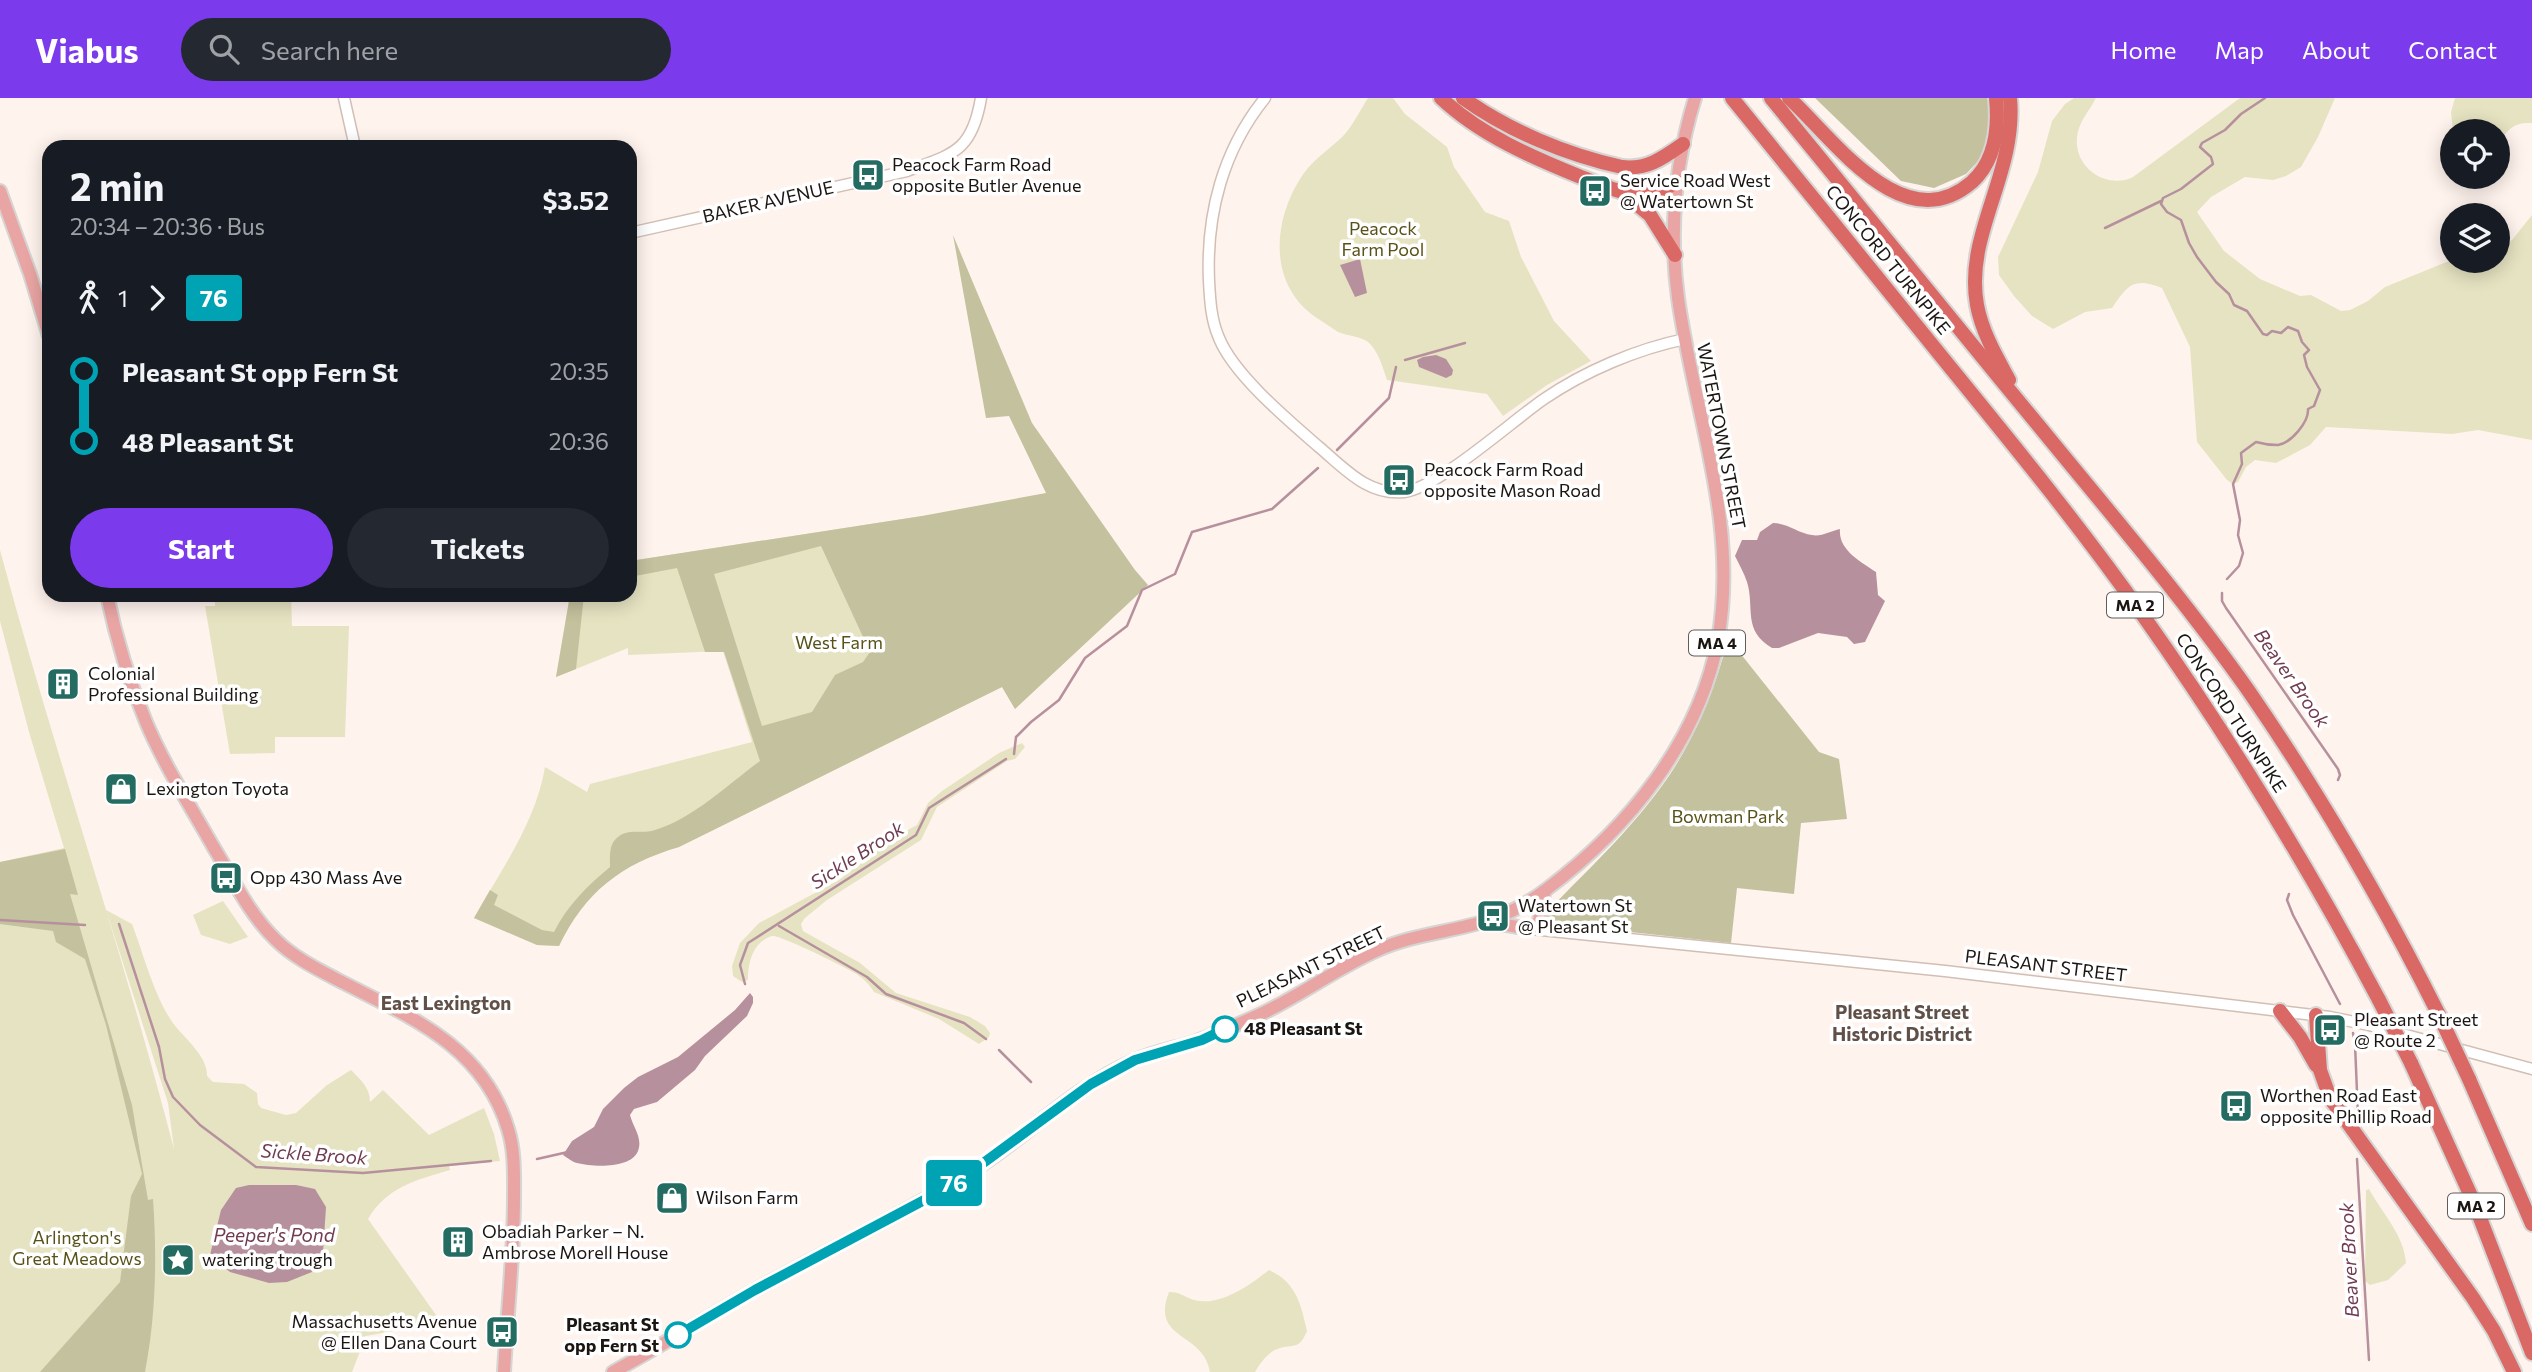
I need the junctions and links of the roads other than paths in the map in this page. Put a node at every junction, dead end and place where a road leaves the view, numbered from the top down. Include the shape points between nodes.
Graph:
1 (344, 98) edge
2 (981, 98) edge
3 (1265, 98) edge
4 (1441, 98) edge
5 (1463, 98) edge
6 (1695, 98) edge
7 (1726, 98) edge
8 (1732, 98) edge
9 (1771, 98) edge
10 (1789, 98) edge
11 (1996, 98) edge
12 (2010, 98) edge
13 (1745, 114) junction
14 (353, 140) edge
15 (1683, 144) junction
16 (1677, 182) junction
17 (1619, 190) junction
18 (0, 191) edge
19 (637, 231) edge
20 (1675, 255) junction
21 (42, 313) edge
22 (1685, 339) junction
23 (2025, 409) junction
24 (109, 602) edge
25 (1533, 906) junction
26 (1515, 910) junction
27 (1486, 922) junction
28 (1529, 926) junction
29 (2280, 1011) junction
30 (2316, 1015) junction
31 (2532, 1069) edge
32 (2320, 1073) junction
33 (2532, 1224) edge
34 (2532, 1353) edge
35 (504, 1372) edge
36 (613, 1372) edge
37 (2514, 1372) edge

1 - 14 street
2 - 19 street, BAKER AVENUE via 969,138 957,151 906,171
3 - 22 street via 1234,145 1220,181 1210,225 1212,317 1219,340 1243,374 1359,481 1384,493 1422,488 1576,380
4 - 17 highway via 1515,147
5 - 15 highway via 1536,138 1622,167 1651,165
6 - 15 main road, WATERTOWN STREET / MA 4
7 - 13 highway
8 - 13 highway, CONCORD TURNPIKE / MA 2
9 - 23 highway, CONCORD TURNPIKE / MA 2
10 - 11 highway via 1870,178 1894,192 1926,199 1956,192 1983,170 1995,142
12 - 23 highway via 2008,154 1979,248 1975,288 1985,333
13 - 34 highway, CONCORD TURNPIKE / MA 2, bridge via 2036,473 2141,613 2263,797 2323,897 2411,1063 2480,1216
15 - 16 main road, WATERTOWN STREET / MA 4
16 - 17 highway via 1648,195
16 - 20 main road, WATERTOWN STREET / MA 4
17 - 20 highway via 1650,215
18 - 21 main road
20 - 22 main road, WATERTOWN STREET / MA 4
22 - 25 main road, WATERTOWN STREET / MA 4 via 1722,522 1724,575 1718,640 1701,698 1678,748 1623,819
23 - 33 highway, CONCORD TURNPIKE / MA 2, bridge via 2186,606 2255,702 2349,850 2439,1015
24 - 35 main road via 146,723 261,923 300,959 404,1012 444,1038 480,1074 496,1101 508,1128 514,1160
25 - 26 main road via 1520,905
25 - 28 main road via 1541,916
26 - 27 main road, PLEASANT STREET
26 - 28 main road via 1514,918
27 - 28 main road, PLEASANT STREET
27 - 36 main road, PLEASANT STREET via 1379,949 1262,1013 1202,1040 1135,1060 1072,1096 1000,1153 930,1197
28 - 29 street, PLEASANT STREET via 1550,932 1945,971
29 - 30 street, PLEASANT STREET
29 - 32 highway
30 - 31 street, PLEASANT STREET
30 - 32 highway
32 - 37 highway via 2338,1111 2473,1298

